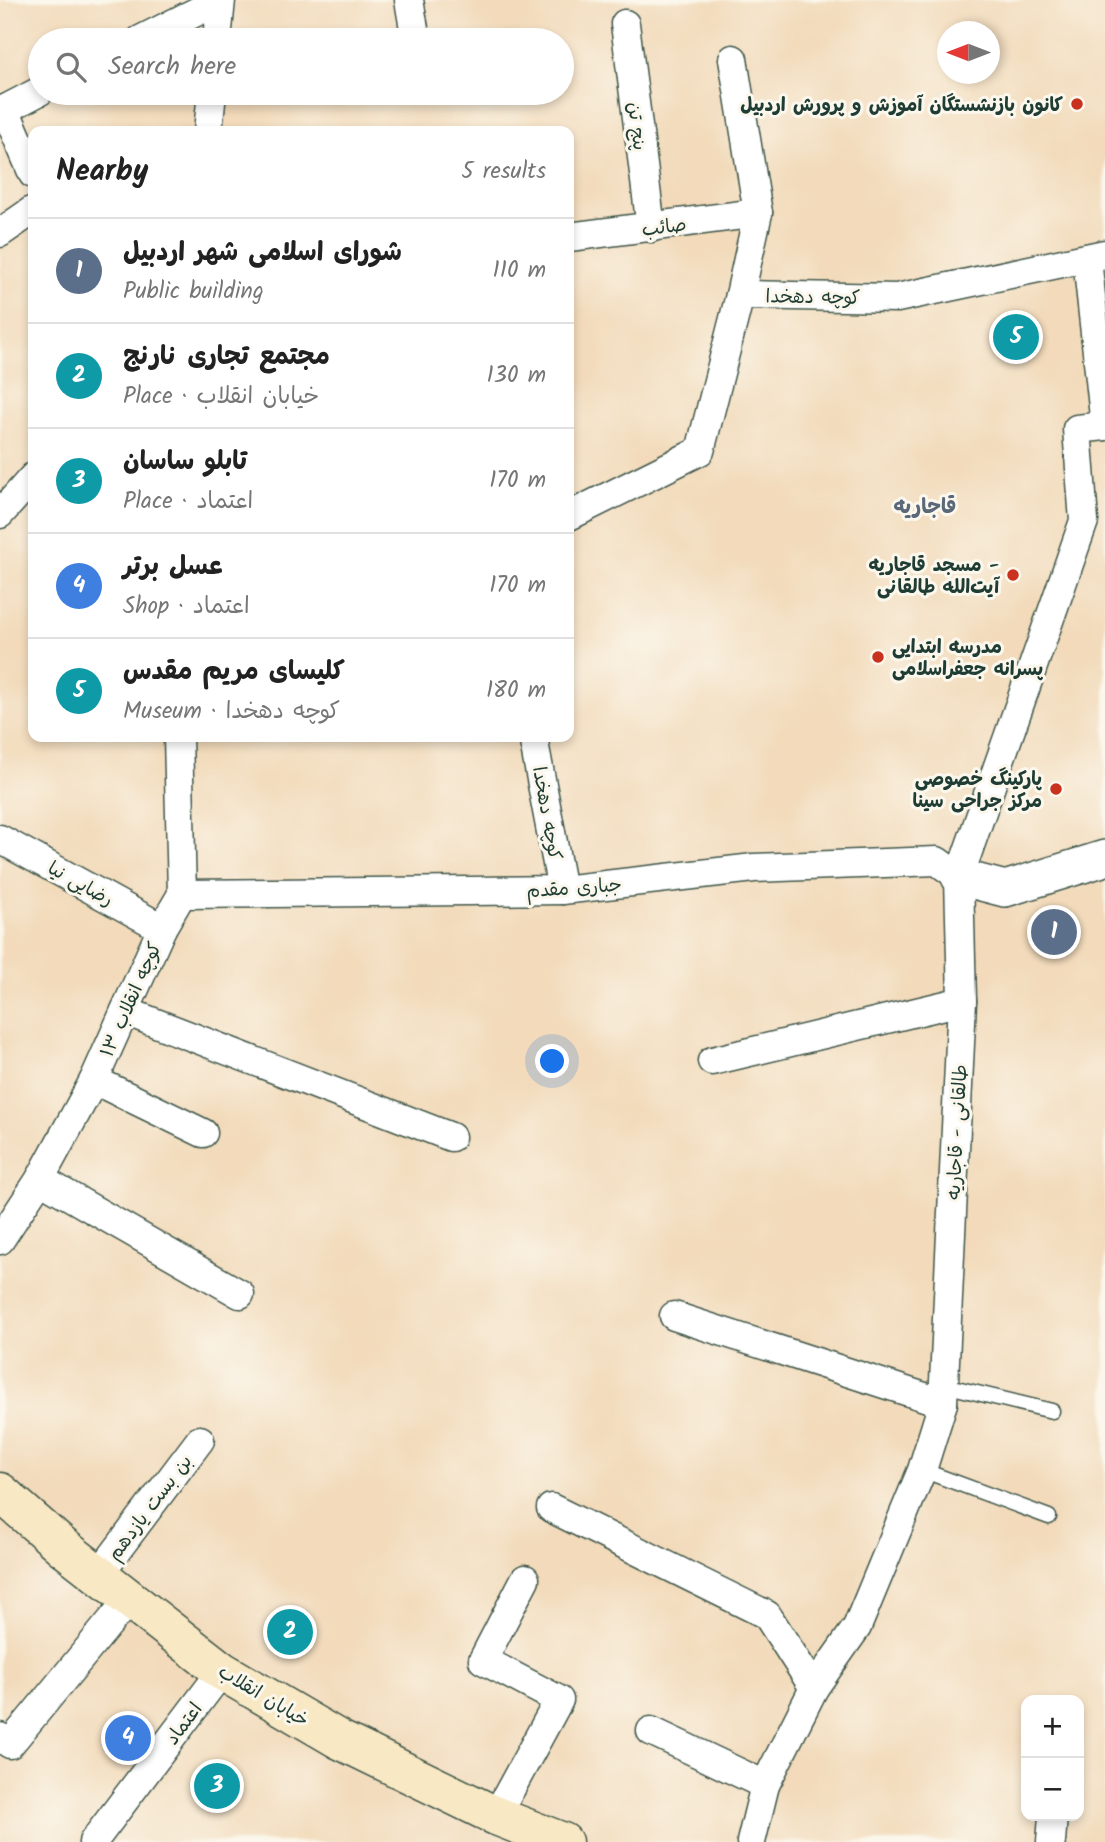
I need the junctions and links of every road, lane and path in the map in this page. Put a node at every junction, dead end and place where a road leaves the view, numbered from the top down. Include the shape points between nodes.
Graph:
1 (220, 0) edge
2 (409, 0) edge
3 (625, 24) dead end
4 (164, 28) edge
5 (218, 28) edge
6 (414, 28) edge
7 (733, 59) dead end
8 (28, 97) edge
9 (211, 105) edge
10 (2, 110) edge
11 (209, 126) edge
12 (28, 164) edge
13 (28, 213) edge
14 (758, 214) junction
15 (651, 228) junction
16 (0, 233) edge
17 (574, 236) edge
18 (1096, 257) edge
19 (740, 295) junction
20 (1105, 426) edge
21 (28, 483) edge
22 (0, 514) edge
23 (574, 514) edge
24 (178, 742) edge
25 (534, 742) edge
26 (0, 839) edge
27 (1105, 858) edge
28 (959, 877) junction
29 (562, 890) junction
30 (182, 894) junction
31 (162, 928) junction
32 (962, 1001) junction
33 (125, 1011) junction
34 (712, 1061) dead end
35 (94, 1080) junction
36 (203, 1133) dead end
37 (452, 1137) dead end
38 (40, 1179) junction
39 (0, 1240) edge
40 (240, 1294) dead end
41 (674, 1316) dead end
42 (944, 1394) junction
43 (1052, 1411) dead end
44 (200, 1440) dead end
45 (922, 1470) junction
46 (0, 1492) edge
47 (551, 1508) dead end
48 (1049, 1517) dead end
49 (99, 1574) junction
50 (525, 1579) dead end
51 (130, 1598) junction
52 (222, 1671) junction
53 (814, 1688) junction
54 (651, 1731) dead end
55 (0, 1737) edge
56 (765, 1785) junction
57 (496, 1816) junction
58 (1053, 1821) edge
59 (93, 1842) edge
60 (563, 1842) edge
61 (751, 1842) edge
62 (1051, 1842) edge

1 - 4 street
1 - 5 street
2 - 6 street
3 - 15 street, پنج تن
7 - 14 street
8 - 10 street
9 - 11 street
10 - 12 street
13 - 16 street
14 - 15 street, صائب
14 - 19 street
15 - 17 street, صائب
18 - 19 street, کوچه دهخدا via 897,298
18 - 20 street
19 - 23 street, کوچه دهخدا via 700,451
20 - 28 street, طالقانی - قاجاریه via 1077,429 1084,521
21 - 22 street
24 - 30 street
25 - 29 street, کوچه دهخدا
26 - 31 street, رضایی نیا
27 - 28 street via 1005,889
28 - 29 street, جباری مقدم via 937,861 754,869
28 - 32 street, طالقانی - قاجاریه
29 - 30 street, جباری مقدم
30 - 31 street, کوچه انقلاب ۱۳
31 - 33 street, کوچه انقلاب ۱۳
32 - 34 street
32 - 42 street, طالقانی - قاجاریه
33 - 35 street, کوچه انقلاب ۱۳
33 - 37 street
35 - 36 street
35 - 38 street, کوچه انقلاب ۱۳
38 - 39 street, کوچه انقلاب ۱۳
38 - 40 street
41 - 42 street
42 - 43 lane
42 - 45 street, طالقانی - قاجاریه
44 - 49 street, بن بست یازدهم
45 - 48 lane
45 - 53 street, طالقانی - قاجاریه via 857,1627
46 - 49 main road, خیابان انقلاب
47 - 53 street via 767,1615
49 - 51 main road, خیابان انقلاب
50 - 57 street via 483,1660 558,1700
51 - 52 main road, خیابان انقلاب
51 - 55 street via 10,1744
52 - 57 main road, خیابان انقلاب via 340,1740
52 - 59 street, اعتماد
53 - 56 street, طالقانی - قاجاریه
54 - 56 street
56 - 61 street, طالقانی - قاجاریه
57 - 60 main road, خیابان انقلاب
58 - 62 street

